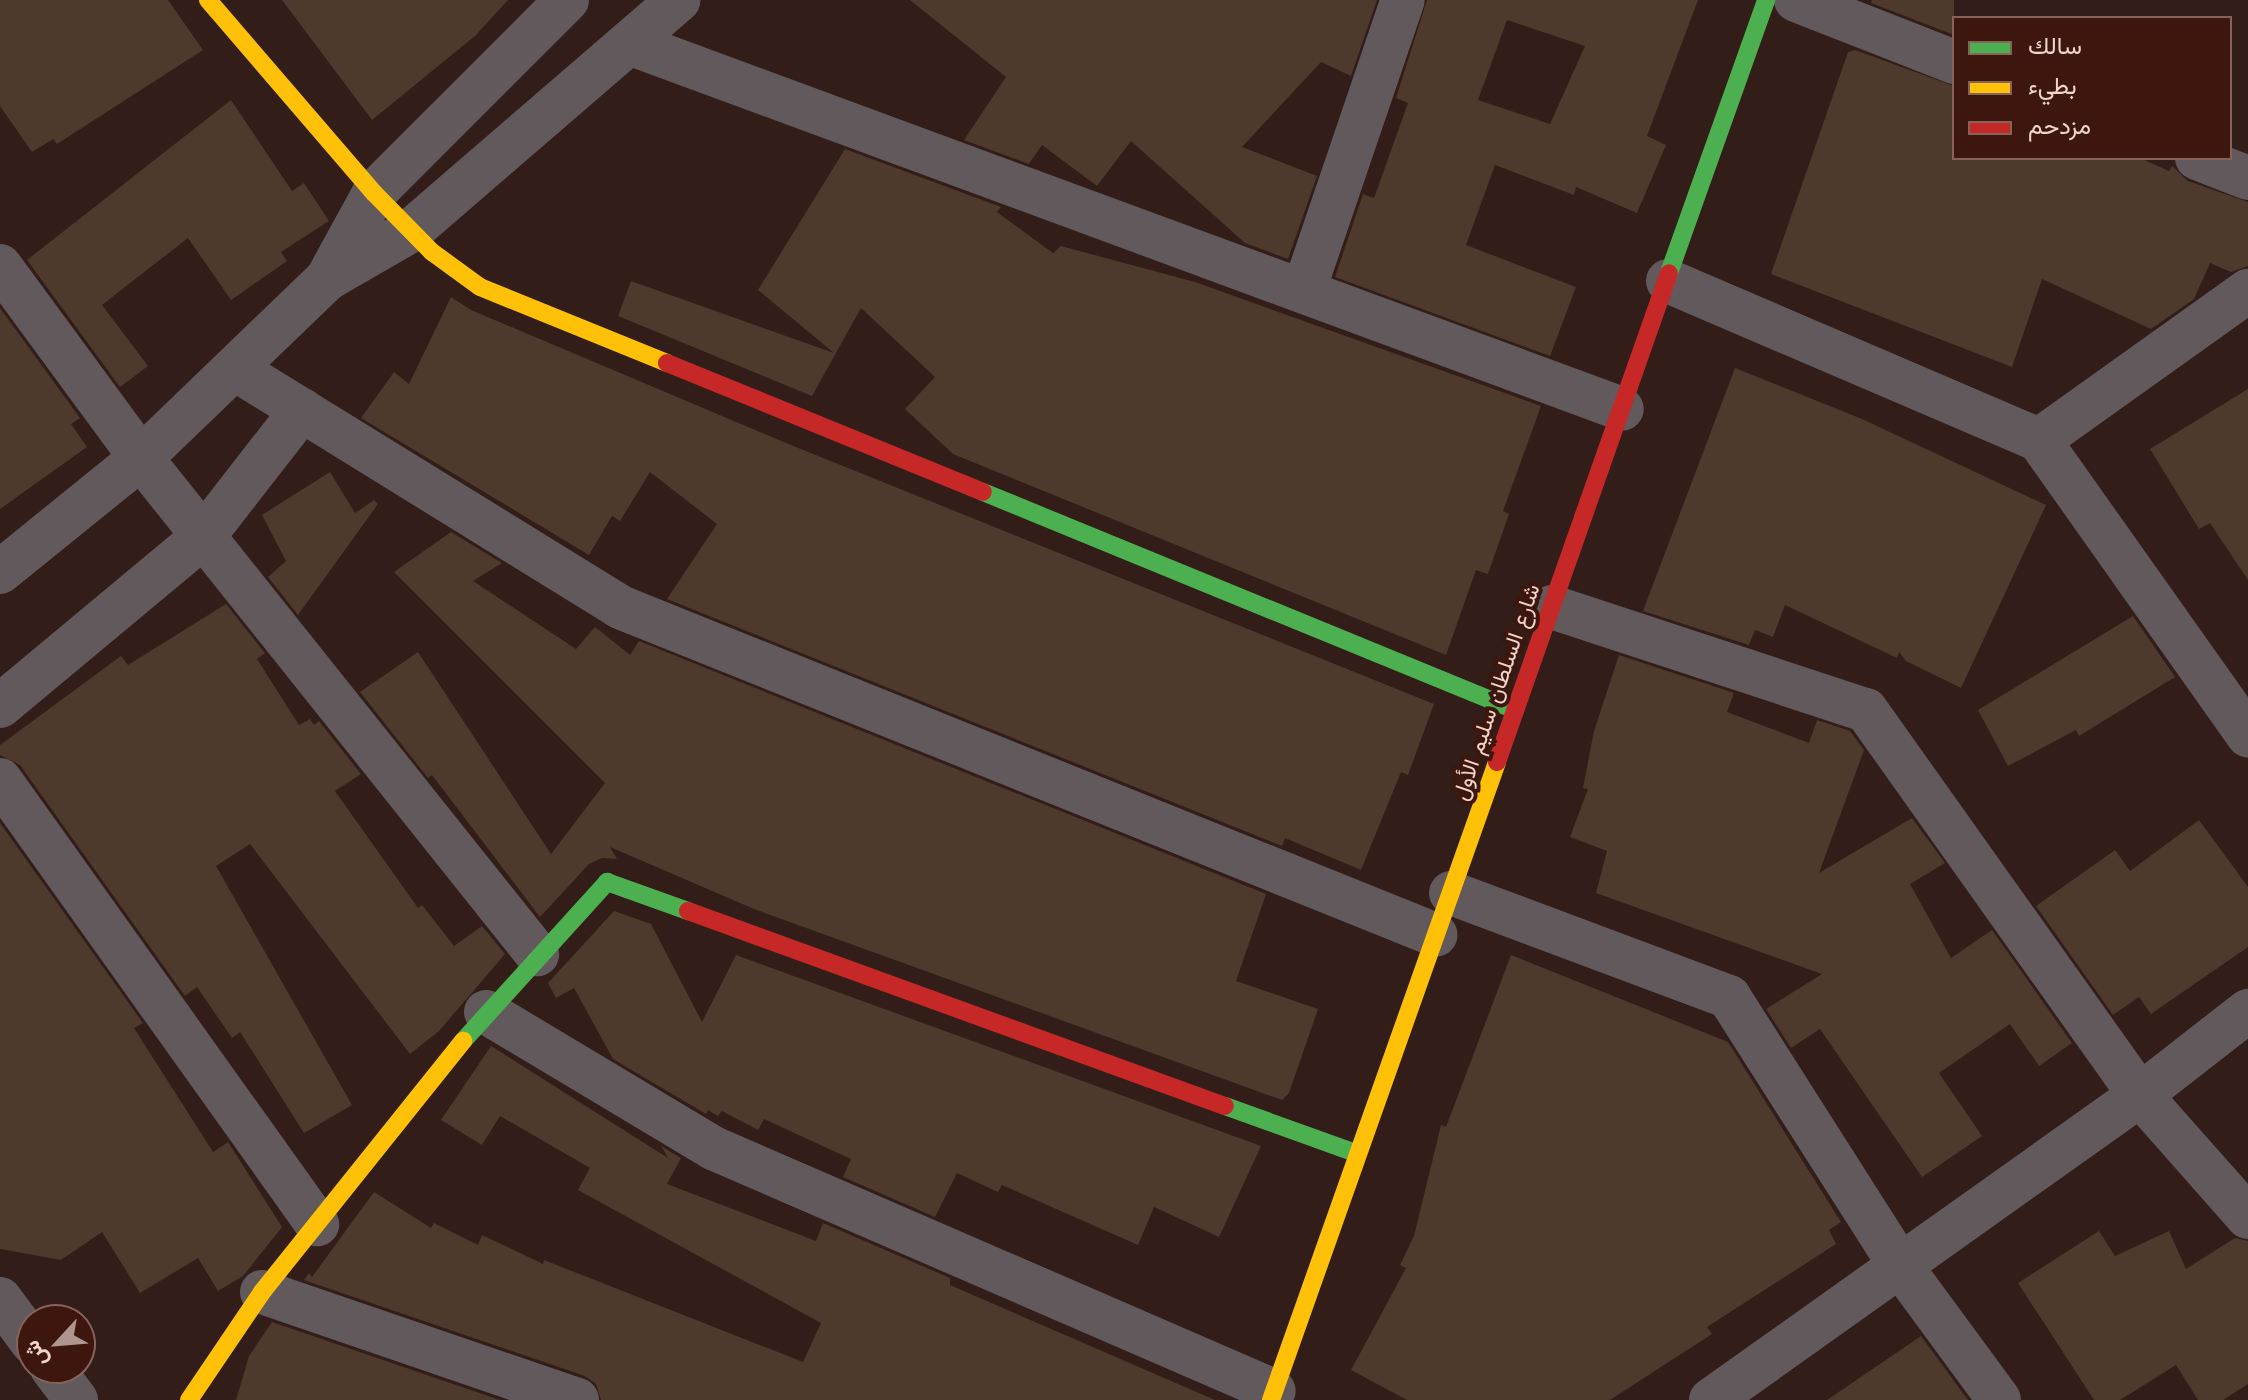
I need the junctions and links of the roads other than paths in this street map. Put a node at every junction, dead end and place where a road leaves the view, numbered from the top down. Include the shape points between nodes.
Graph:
1 (208, 0) edge
2 (567, 0) edge
3 (678, 0) edge
4 (1403, 0) edge
5 (1766, 0) edge
6 (1796, 0) edge
7 (629, 43) junction
8 (1952, 61) edge
9 (2202, 160) edge
10 (2248, 178) edge
11 (374, 193) junction
12 (412, 230) junction
13 (0, 266) edge
14 (327, 279) junction
15 (1668, 281) junction
16 (1304, 290) junction
17 (2248, 291) edge
18 (235, 369) junction
19 (1622, 409) junction
20 (302, 410) junction
21 (2039, 440) junction
22 (141, 458) junction
23 (203, 537) junction
24 (0, 572) edge
25 (1552, 607) junction
26 (0, 706) edge
27 (1515, 710) junction
28 (2248, 735) edge
29 (0, 780) edge
30 (1451, 893) junction
31 (1436, 935) junction
32 (537, 954) junction
33 (2248, 1011) edge
34 (486, 1012) junction
35 (2140, 1095) junction
36 (1358, 1154) junction
37 (2248, 1217) edge
38 (317, 1224) junction
39 (1900, 1265) junction
40 (262, 1292) junction
41 (0, 1299) edge
42 (16, 1320) edge
43 (1272, 1396) edge
44 (189, 1400) edge
45 (577, 1400) edge
46 (1711, 1400) edge
47 (1999, 1400) edge

1 - 11 street
2 - 11 street
3 - 7 street
4 - 16 street
5 - 15 street, شارع السلطان سليم الأول
6 - 8 street
7 - 12 street
7 - 16 street
9 - 10 street
11 - 12 street
11 - 14 street
12 - 14 street
12 - 27 street via 450,266 491,292
13 - 22 street
14 - 18 street
15 - 19 street, شارع السلطان سليم الأول
15 - 21 street
16 - 19 street
17 - 21 street
18 - 20 street
18 - 22 street
19 - 25 street, شارع السلطان سليم الأول
20 - 23 street
20 - 31 street via 620,607
21 - 28 street
22 - 23 street
22 - 24 street
23 - 26 street
23 - 32 street
25 - 27 street, شارع السلطان سليم الأول
25 - 35 street via 1866,710
27 - 30 street, شارع السلطان سليم الأول
29 - 38 street
30 - 31 street, شارع السلطان سليم الأول
30 - 39 street via 1729,997
31 - 36 street, شارع السلطان سليم الأول
32 - 34 street
32 - 36 street via 607,882
33 - 35 street
34 - 38 street
34 - 43 street via 713,1148
35 - 37 street
35 - 39 street
36 - 43 street, شارع السلطان سليم الأول
38 - 40 street
39 - 46 street
39 - 47 street
40 - 44 street
40 - 45 street
41 - 42 street

